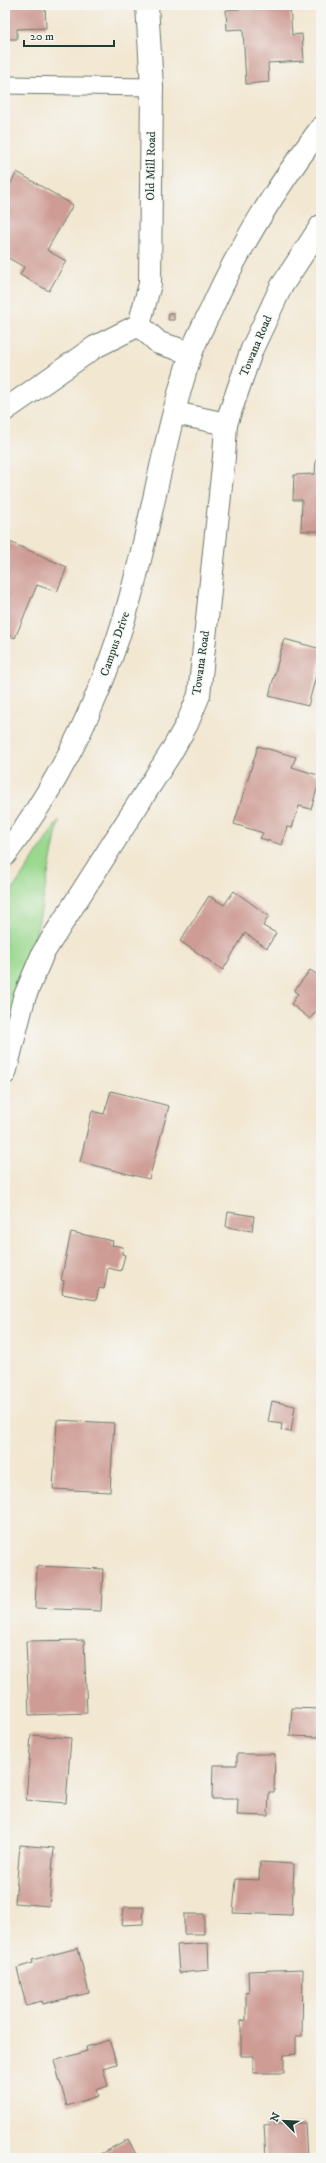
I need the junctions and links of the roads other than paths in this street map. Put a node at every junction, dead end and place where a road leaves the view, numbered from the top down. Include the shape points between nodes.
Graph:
1 (147, 5) edge
2 (5, 85) edge
3 (152, 87) junction
4 (321, 128) edge
5 (321, 226) edge
6 (139, 325) junction
7 (191, 353) junction
8 (5, 410) edge
9 (175, 413) junction
10 (226, 424) junction
11 (5, 855) edge
12 (5, 1073) edge

1 - 3 street, Old Mill Road
2 - 3 lane
3 - 6 street, Old Mill Road via 150,284
4 - 7 street via 284,176 252,228 229,270
5 - 10 street, Towana Road via 281,287 252,349
6 - 7 street via 159,343
6 - 8 street via 95,347
7 - 9 street
9 - 10 street
9 - 11 street, Campus Drive via 124,620 89,715 35,813
10 - 12 street, Towana Road via 199,695 187,724 170,754 43,953 24,998

